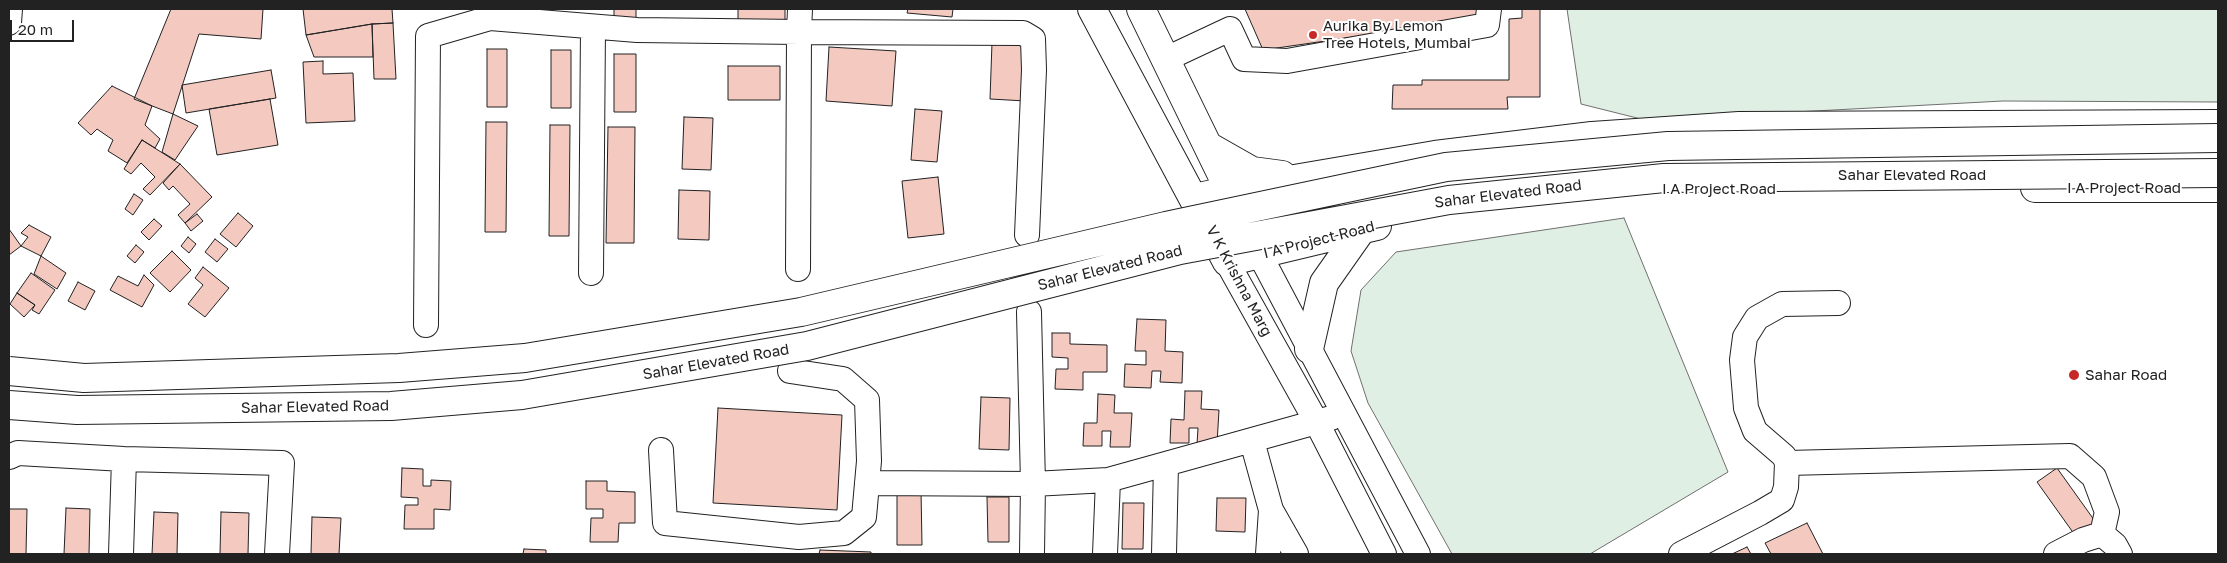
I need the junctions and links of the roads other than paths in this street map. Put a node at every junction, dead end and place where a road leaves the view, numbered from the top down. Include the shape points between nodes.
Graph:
1 (10, 9) edge
2 (1092, 9) edge
3 (1141, 9) edge
4 (1489, 9) edge
5 (799, 20) edge
6 (9, 23) edge
7 (593, 28) junction
8 (1166, 59) junction
9 (2218, 124) edge
10 (2218, 138) edge
11 (1208, 146) junction
12 (2218, 173) edge
13 (1298, 178) junction
14 (2218, 188) edge
15 (1230, 190) junction
16 (1195, 198) junction
17 (1362, 228) junction
18 (1027, 235) dead end
19 (1260, 255) junction
20 (1227, 262) junction
21 (798, 269) dead end
22 (591, 273) dead end
23 (1838, 303) dead end
24 (1029, 312) dead end
25 (426, 325) dead end
26 (1309, 348) junction
27 (790, 370) dead end
28 (9, 371) edge
29 (9, 405) edge
30 (1343, 414) junction
31 (1317, 423) junction
32 (1252, 441) junction
33 (660, 450) dead end
34 (9, 457) edge
35 (124, 459) junction
36 (1787, 463) junction
37 (1166, 465) junction
38 (1108, 480) junction
39 (867, 483) junction
40 (1033, 484) junction
41 (1271, 510) junction
42 (2102, 534) junction
43 (799, 546) edge
44 (121, 554) edge
45 (277, 554) edge
46 (1032, 554) edge
47 (1106, 554) edge
48 (1164, 554) edge
49 (1268, 554) edge
50 (1296, 554) edge
51 (1384, 554) edge
52 (1418, 554) edge
53 (1681, 554) edge
54 (2056, 554) edge
55 (2120, 554) edge

1 - 6 street
2 - 16 main road, V K Krishna Marg
3 - 8 main road, V K Krishna Marg
4 - 8 street via 1487,25 1287,60 1244,59 1230,29
5 - 7 street via 637,30
5 - 18 street via 1023,33 1033,39
5 - 21 street
7 - 22 street
7 - 25 street via 490,18 428,36
8 - 11 main road, V K Krishna Marg
9 - 13 main road via 1739,126 1592,136 1435,155
10 - 28 main road, Sahar Elevated Road, bridge via 1668,146 1446,168 1166,226 801,312 525,358 399,368 84,378
11 - 13 main road via 1252,170
11 - 15 main road, V K Krishna Marg
12 - 29 main road, Sahar Elevated Road, bridge via 1664,178 1449,200 1180,250 807,346 522,395 391,406 77,410
13 - 15 main road
14 - 17 main road, I A Project Road via 1664,188 1510,202
15 - 16 main road
15 - 19 main road, V K Krishna Marg
16 - 20 main road, V K Krishna Marg
17 - 19 main road, I A Project Road
17 - 26 main road via 1324,282
19 - 20 main road, I A Project Road
19 - 26 street, V K Krishna Marg
20 - 31 street, V K Krishna Marg
23 - 36 street via 1782,304 1757,318 1745,337 1742,360 1746,408 1755,431 1784,456
24 - 40 street
26 - 30 street, V K Krishna Marg
27 - 39 street via 843,379 867,400
30 - 31 street
30 - 52 street, V K Krishna Marg
31 - 32 street
31 - 51 street, V K Krishna Marg
32 - 37 street
32 - 41 street
33 - 43 street via 665,524
34 - 35 street via 18,453
35 - 44 street
35 - 45 street via 282,463
36 - 42 street via 2070,456 2094,477 2107,512
36 - 53 street via 1782,500
37 - 38 street
37 - 48 street
38 - 40 street
38 - 47 street
39 - 40 street
39 - 43 street via 864,517 844,533
40 - 46 street
41 - 49 street
41 - 50 street
42 - 54 street
42 - 55 street via 2115,544

